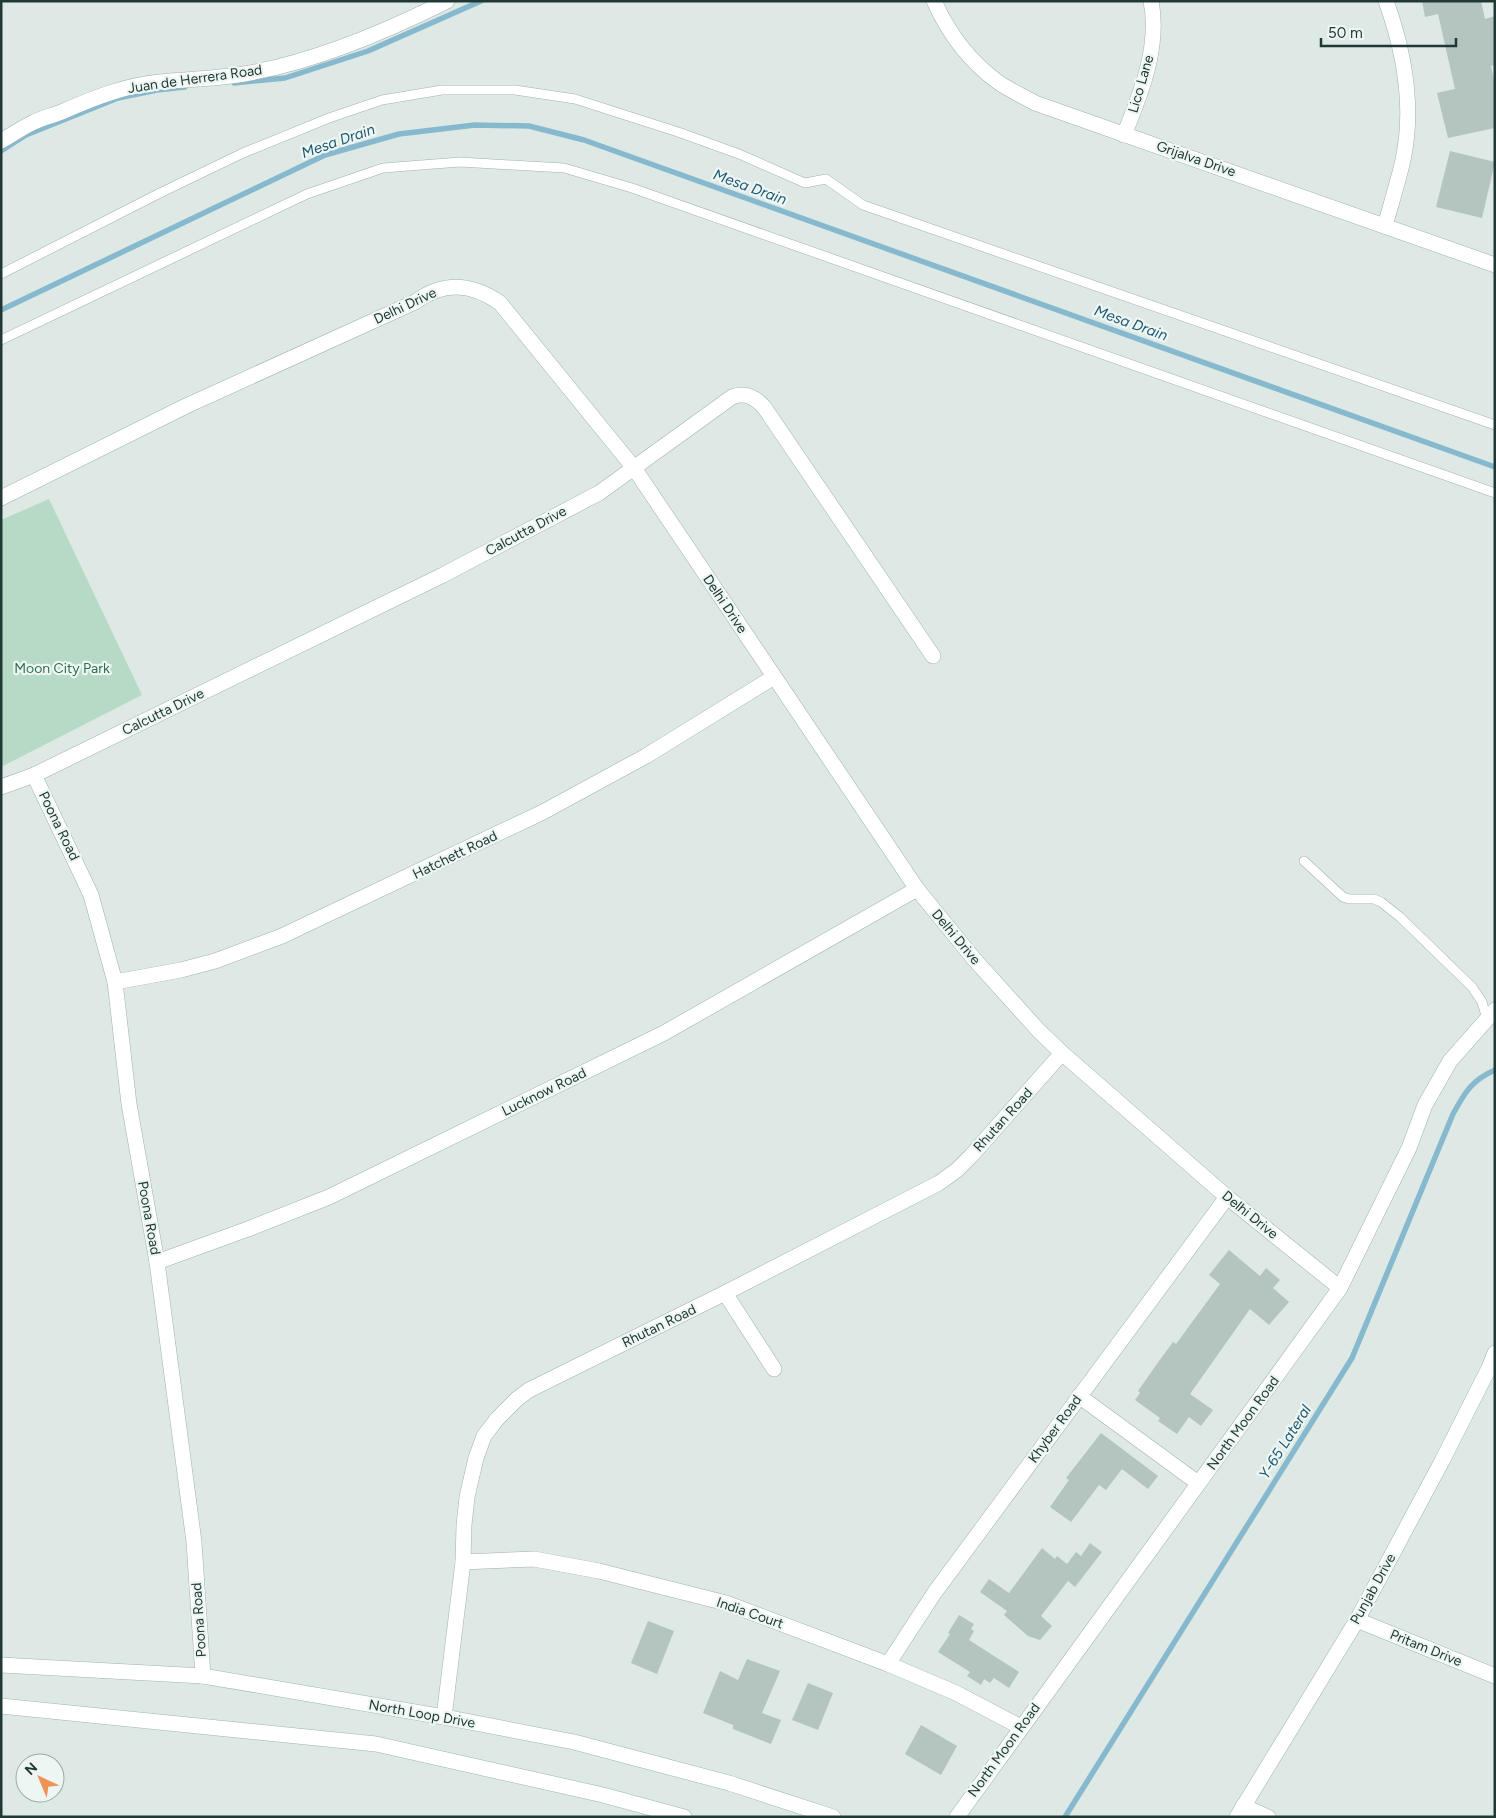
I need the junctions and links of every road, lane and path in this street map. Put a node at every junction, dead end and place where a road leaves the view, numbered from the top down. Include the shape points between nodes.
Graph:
1 (447, 1) edge
2 (934, 1) edge
3 (1152, 1) edge
4 (1386, 1) edge
5 (1124, 135) junction
6 (1, 141) edge
7 (1385, 226) junction
8 (1495, 265) edge
9 (1, 274) edge
10 (1, 340) edge
11 (1495, 425) edge
12 (634, 468) junction
13 (1495, 494) edge
14 (1, 498) edge
15 (933, 656) dead end
16 (774, 677) junction
17 (34, 775) junction
18 (1, 787) edge
19 (1304, 861) dead end
20 (917, 889) junction
21 (114, 982) junction
22 (1491, 1015) edge
23 (1062, 1053) junction
24 (1228, 1197) junction
25 (156, 1262) junction
26 (1340, 1288) junction
27 (725, 1293) junction
28 (1495, 1353) edge
29 (774, 1369) dead end
30 (1079, 1396) junction
31 (1198, 1483) junction
32 (463, 1562) junction
33 (1357, 1620) junction
34 (1, 1664) edge
35 (888, 1664) junction
36 (203, 1676) junction
37 (1495, 1676) edge
38 (1, 1706) edge
39 (444, 1717) junction
40 (1021, 1727) junction
41 (1240, 1812) edge
42 (684, 1817) edge
43 (833, 1817) edge
44 (957, 1817) edge
45 (1268, 1817) edge

1 - 6 street, Juan de Herrera Road via 326,52 275,67 244,74 133,86 99,96 34,122
2 - 5 street, Grijalva Drive via 954,38 998,82 1035,103
3 - 5 street, Lico Lane via 1149,63
4 - 7 street via 1399,48 1408,106 1403,159
5 - 7 street, Grijalva Drive
7 - 8 street, Grijalva Drive
9 - 11 lane via 218,165 329,118 382,100 442,90 516,90 575,100 678,132 805,183 826,179 863,206
10 - 13 lane via 307,194 383,168 460,162 564,168 641,191
12 - 14 street, Delhi Drive via 500,303 485,293 450,287 426,294 415,302 186,406
12 - 15 street, Calcutta Drive via 732,397 749,396 758,400
12 - 16 street, Delhi Drive
12 - 17 street, Calcutta Drive via 599,493 443,575
16 - 20 street, Delhi Drive
16 - 21 street, Hatchett Road via 646,756 543,812 282,936 215,961
17 - 18 street, Calcutta Drive
17 - 21 street, Poona Road via 91,896
19 - 22 lane via 1343,897 1374,899 1400,917 1472,987
20 - 23 street, Delhi Drive via 974,959
20 - 25 street, Lucknow Road via 655,1037 329,1197
21 - 25 street, Poona Road
22 - 26 street, North Moon Road via 1450,1061 1425,1104 1409,1148
23 - 24 street, Delhi Drive
23 - 27 street, Rhutan Road via 971,1156 939,1183
24 - 26 street, Delhi Drive
24 - 30 street, Khyber Road
25 - 36 street, Poona Road via 194,1542
26 - 31 street, North Moon Road
27 - 29 street
27 - 32 street, Rhutan Road via 529,1390 504,1412 484,1436 476,1458 466,1506
28 - 33 street, Punjab Drive via 1442,1461
30 - 31 street
30 - 35 street, Khyber Road via 935,1592
31 - 40 street, North Moon Road
32 - 35 street, India Court via 534,1559 651,1583 726,1603
32 - 39 street, Rhutan Road
33 - 37 street, Pritam Drive
33 - 41 street, Punjab Drive
34 - 36 street, North Loop Drive
35 - 40 street, India Court via 956,1693
36 - 39 street, North Loop Drive
38 - 42 street via 376,1744 604,1795
39 - 43 street, North Loop Drive via 574,1742 729,1783
40 - 44 street, North Moon Road
41 - 45 street

